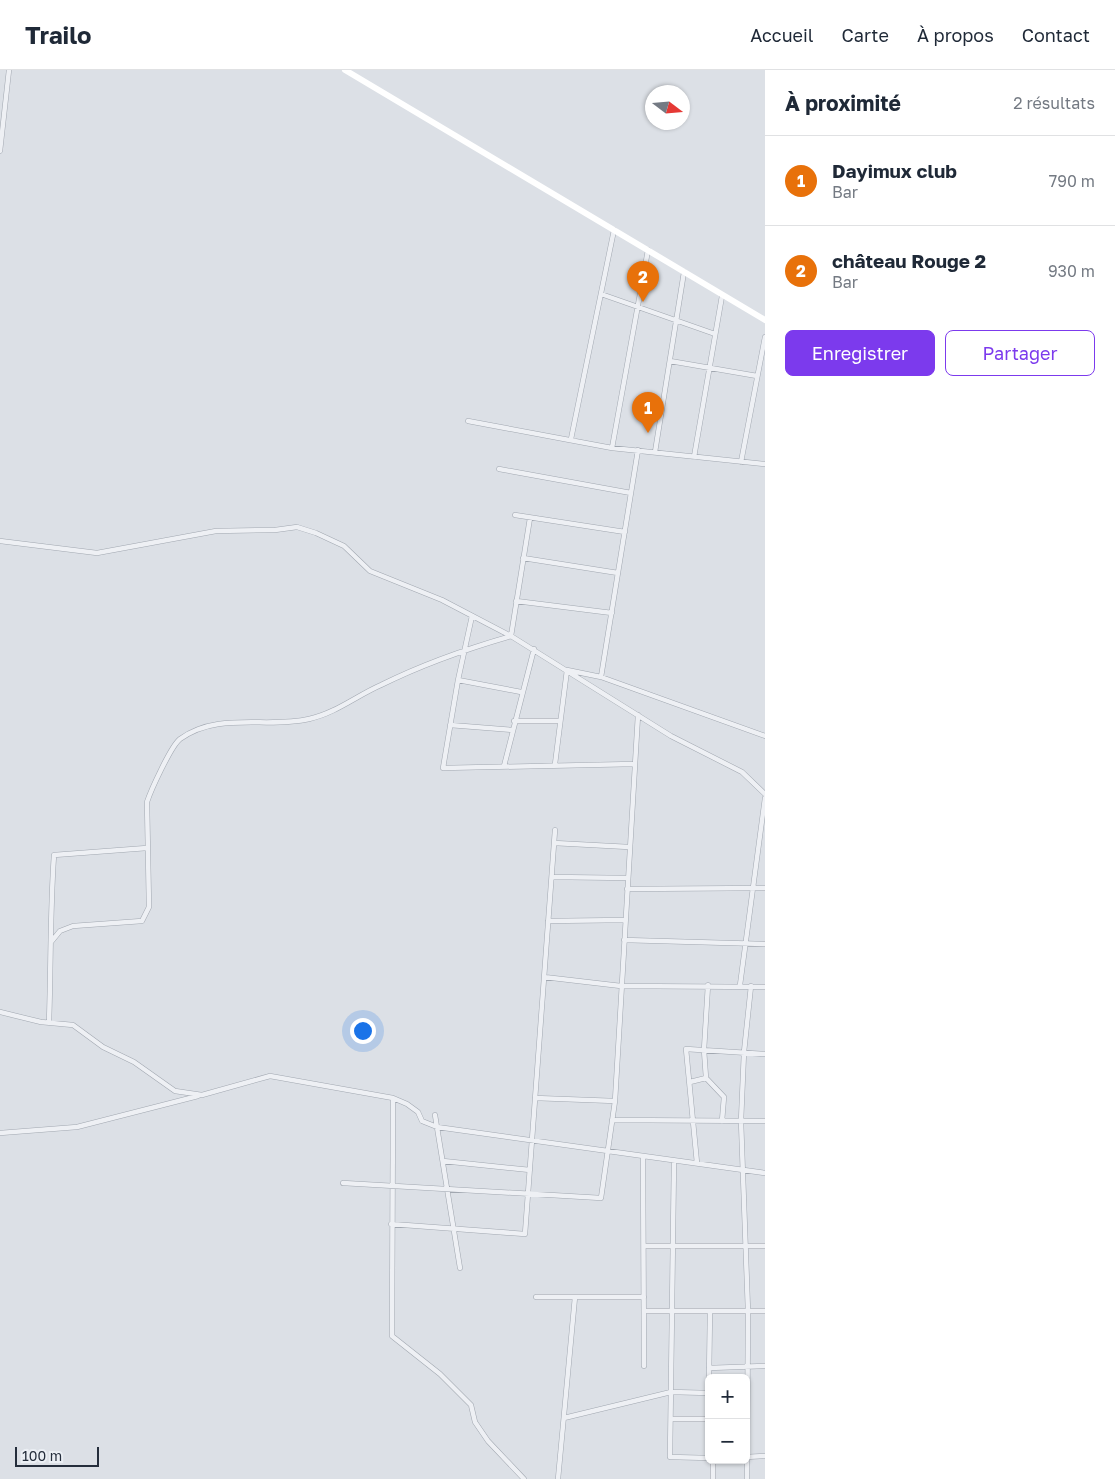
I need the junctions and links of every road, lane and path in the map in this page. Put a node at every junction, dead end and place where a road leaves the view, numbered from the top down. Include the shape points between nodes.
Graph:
1 (10, 70) edge
2 (345, 70) edge
3 (0, 151) edge
4 (614, 230) junction
5 (648, 250) junction
6 (684, 272) junction
7 (601, 294) junction
8 (722, 296) junction
9 (638, 307) junction
10 (676, 320) junction
11 (765, 320) edge
12 (715, 334) junction
13 (765, 336) edge
14 (670, 361) junction
15 (709, 368) junction
16 (757, 376) junction
17 (468, 421) dead end
18 (570, 439) junction
19 (612, 448) junction
20 (638, 450) junction
21 (655, 452) junction
22 (694, 456) junction
23 (741, 462) junction
24 (765, 464) edge
25 (500, 469) dead end
26 (631, 492) junction
27 (515, 515) dead end
28 (530, 518) junction
29 (624, 532) junction
30 (0, 541) edge
31 (523, 558) junction
32 (618, 573) junction
33 (516, 601) junction
34 (612, 613) junction
35 (472, 616) junction
36 (512, 636) junction
37 (464, 649) junction
38 (534, 649) junction
39 (567, 670) junction
40 (602, 677) junction
41 (458, 680) junction
42 (522, 692) junction
43 (638, 715) junction
44 (560, 721) junction
45 (514, 722) junction
46 (450, 726) junction
47 (512, 730) junction
48 (765, 736) edge
49 (555, 764) junction
50 (634, 764) junction
51 (504, 766) junction
52 (765, 794) edge
53 (765, 798) edge
54 (555, 830) dead end
55 (554, 843) junction
56 (629, 847) junction
57 (147, 848) junction
58 (552, 877) junction
59 (627, 878) junction
60 (753, 888) junction
61 (765, 888) edge
62 (626, 889) junction
63 (548, 920) junction
64 (625, 920) junction
65 (624, 940) junction
66 (51, 942) junction
67 (746, 944) junction
68 (765, 944) edge
69 (544, 977) junction
70 (708, 985) junction
71 (740, 985) junction
72 (621, 986) junction
73 (751, 986) junction
74 (765, 987) edge
75 (0, 1012) edge
76 (49, 1022) junction
77 (704, 1050) junction
78 (744, 1052) junction
79 (765, 1054) edge
80 (706, 1078) junction
81 (690, 1082) junction
82 (202, 1095) junction
83 (393, 1098) junction
84 (535, 1098) junction
85 (615, 1101) junction
86 (435, 1115) dead end
87 (612, 1120) junction
88 (693, 1121) junction
89 (722, 1121) junction
90 (741, 1121) junction
91 (765, 1121) edge
92 (437, 1127) junction
93 (0, 1133) edge
94 (532, 1140) junction
95 (607, 1152) junction
96 (643, 1156) junction
97 (443, 1161) junction
98 (674, 1161) junction
99 (697, 1163) junction
100 (530, 1170) junction
101 (742, 1170) junction
102 (765, 1173) edge
103 (343, 1183) dead end
104 (392, 1186) junction
105 (448, 1189) junction
106 (528, 1193) junction
107 (391, 1224) junction
108 (454, 1229) junction
109 (644, 1246) junction
110 (673, 1246) junction
111 (746, 1246) junction
112 (765, 1246) edge
113 (460, 1268) dead end
114 (536, 1297) dead end
115 (575, 1297) junction
116 (644, 1297) junction
117 (644, 1311) junction
118 (672, 1311) junction
119 (710, 1311) junction
120 (748, 1311) junction
121 (765, 1311) edge
122 (644, 1366) dead end
123 (749, 1366) junction
124 (765, 1366) edge
125 (709, 1368) junction
126 (709, 1374) edge
127 (748, 1374) edge
128 (671, 1392) junction
129 (705, 1393) edge
130 (564, 1418) junction
131 (671, 1419) junction
132 (705, 1419) edge
133 (765, 1456) edge
134 (750, 1457) edge
135 (705, 1458) edge
136 (714, 1464) edge
137 (747, 1464) edge
138 (524, 1479) edge
139 (558, 1479) edge
140 (713, 1479) edge
141 (747, 1479) edge

1 - 3 street
2 - 4 street
4 - 5 street
4 - 7 street
5 - 6 street
5 - 9 street
6 - 8 street
6 - 10 street
7 - 9 street
7 - 18 street
8 - 11 street
8 - 12 street
9 - 10 street
9 - 19 street
10 - 12 street
10 - 14 street
12 - 15 street
13 - 16 street
14 - 15 street
14 - 21 street
15 - 16 street
15 - 22 street
16 - 23 street
17 - 18 street
18 - 19 street
19 - 20 street
20 - 21 street
20 - 26 street
21 - 22 street
22 - 23 street
23 - 24 street
25 - 26 street
26 - 29 street
27 - 28 street
28 - 29 street
28 - 31 street
29 - 32 street
30 - 35 street via 97,553 216,531 297,527 344,546 370,570
31 - 32 street
31 - 33 street
32 - 34 street
33 - 34 street
33 - 36 street
34 - 40 street
35 - 36 street
35 - 37 street
36 - 37 street
36 - 38 street
37 - 41 street
37 - 57 street via 378,686 330,713 307,720 216,724 179,740 147,802
38 - 39 street
38 - 42 street
39 - 40 street
39 - 43 street
39 - 44 street
40 - 48 street
41 - 42 street
41 - 46 street
42 - 45 street
43 - 50 street
43 - 52 street via 671,736 742,772
44 - 45 street
44 - 49 street
45 - 47 street
46 - 47 street
46 - 51 street via 443,768
47 - 51 street
49 - 50 street
49 - 51 street
50 - 56 street
53 - 60 street
54 - 55 street
55 - 56 street
55 - 58 street
56 - 59 street
57 - 66 street via 149,906 142,921 73,926 60,931
57 - 66 street via 54,855
58 - 59 street
58 - 63 street
59 - 62 street
60 - 61 street
60 - 62 street
60 - 67 street
62 - 64 street
63 - 64 street
63 - 69 street
64 - 65 street
65 - 67 street
65 - 72 street
66 - 76 street
67 - 68 street
67 - 71 street
69 - 72 street
69 - 84 street
70 - 71 street
70 - 72 street
70 - 77 street
71 - 73 street
72 - 85 street
73 - 74 street
73 - 78 street
75 - 76 street
76 - 82 street via 73,1025 175,1091
77 - 78 street
77 - 80 street
77 - 81 street via 686,1049
78 - 79 street
78 - 90 street
80 - 81 street
80 - 89 street via 724,1097
81 - 88 street
82 - 83 street via 270,1076
82 - 93 street via 77,1127
83 - 92 street via 418,1112 422,1121
83 - 104 street
84 - 85 street
84 - 94 street
85 - 87 street
86 - 92 street
87 - 88 street
87 - 95 street
88 - 89 street
88 - 99 street
89 - 90 street
90 - 91 street
90 - 101 street
92 - 94 street
92 - 97 street
94 - 95 street
94 - 100 street
95 - 96 street
95 - 106 street via 601,1198
96 - 98 street
96 - 109 street
97 - 100 street
97 - 105 street
98 - 99 street
98 - 110 street
99 - 101 street
100 - 106 street
101 - 102 street
101 - 111 street
103 - 104 street
104 - 105 street
104 - 107 street
105 - 106 street
105 - 108 street
106 - 108 street via 525,1234
107 - 108 street
107 - 138 street via 392,1336 440,1374 471,1405 475,1422 484,1435
108 - 113 street
109 - 110 street
109 - 116 street
110 - 111 street
110 - 118 street
111 - 112 street
111 - 120 street
114 - 115 street
115 - 116 street
115 - 130 street
116 - 117 street
117 - 118 street
117 - 122 street
118 - 119 street
118 - 128 street
119 - 120 street
119 - 125 street
120 - 121 street
120 - 123 street
123 - 124 street
123 - 125 street
123 - 127 street
125 - 126 street
128 - 129 street
128 - 130 street
128 - 131 street
130 - 139 street
131 - 132 street
131 - 135 street via 670,1458
133 - 134 street
136 - 140 street
137 - 141 street

